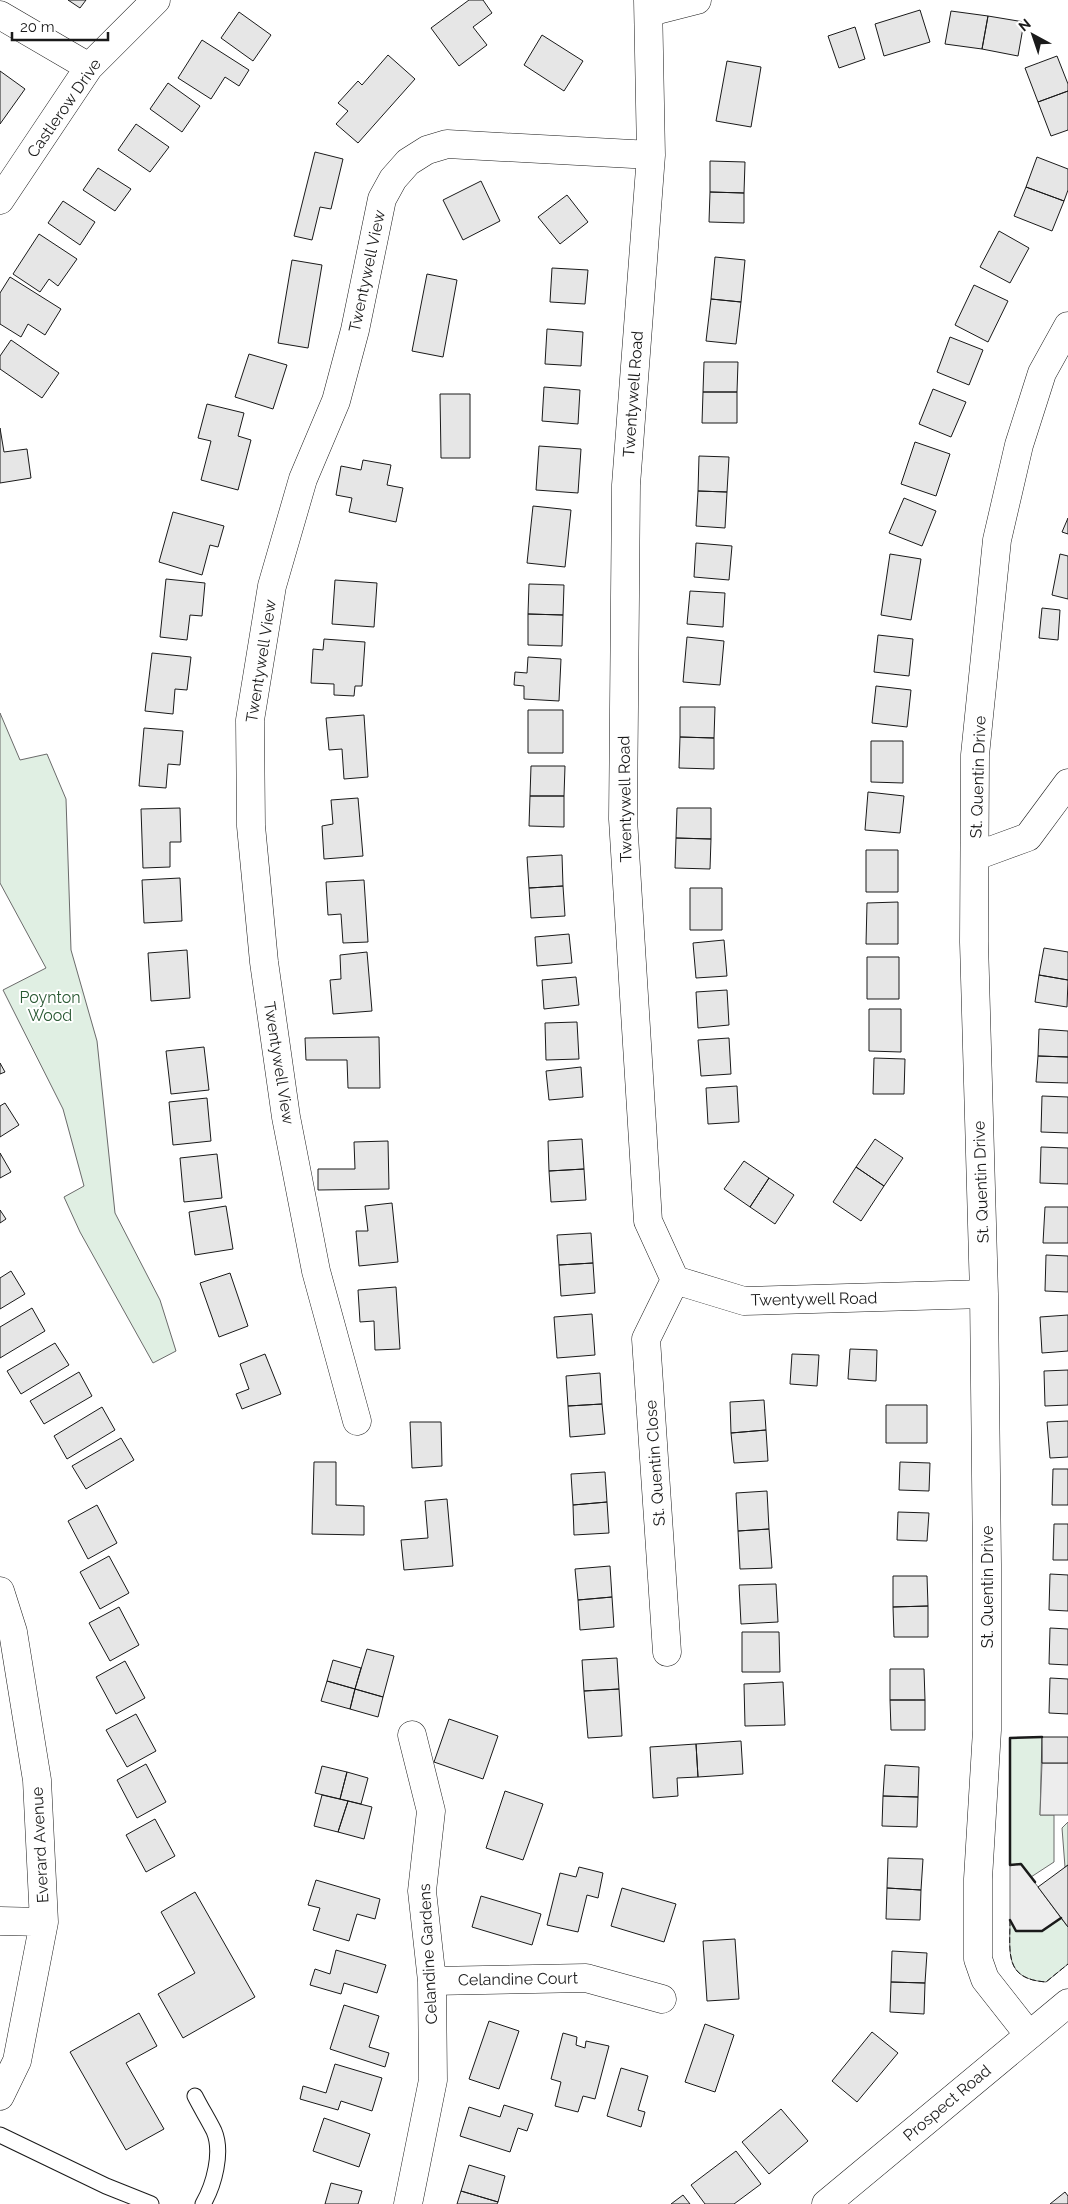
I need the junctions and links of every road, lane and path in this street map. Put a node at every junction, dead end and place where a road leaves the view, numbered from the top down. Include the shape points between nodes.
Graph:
1 (156, 0) edge
2 (697, 0) edge
3 (649, 6) edge
4 (0, 15) edge
5 (89, 67) junction
6 (651, 155) junction
7 (0, 200) edge
8 (1068, 326) edge
9 (1068, 783) edge
10 (976, 856) junction
11 (675, 1280) junction
12 (984, 1294) junction
13 (357, 1421) dead end
14 (0, 1591) edge
15 (667, 1652) dead end
16 (412, 1735) dead end
17 (0, 1921) edge
18 (44, 1922) junction
19 (432, 1980) junction
20 (662, 1999) dead end
21 (1068, 2003) edge
22 (1029, 2035) junction
23 (0, 2096) edge
24 (195, 2096) dead end
25 (0, 2135) edge
26 (151, 2204) edge
27 (203, 2204) edge
28 (408, 2204) edge
29 (826, 2204) edge

1 - 5 street, Castlerow Drive
2 - 3 street
3 - 6 street, Twentywell Road
4 - 5 street
5 - 7 street, Castlerow Drive
6 - 11 street, Twentywell Road via 626,485 623,819 648,1221
6 - 13 street, Twentywell View via 448,144 427,150 408,162 393,179 382,199 355,330 336,402 303,479 272,586 250,720 251,826 264,962 286,1117 316,1271
8 - 10 street, St. Quentin Drive via 1042,373 1018,445 997,540 975,755
9 - 10 street via 1028,837
10 - 12 street, St. Quentin Drive via 974,942
11 - 12 street, Twentywell Road via 744,1301
11 - 15 street, St. Quentin Close via 646,1339
12 - 22 street, St. Quentin Drive via 987,1730 978,1879 978,1959 985,1979
14 - 18 street, Everard Avenue via 13,1632 37,1780
16 - 19 street, Celandine Gardens via 432,1811 422,1891
17 - 18 street
18 - 23 street, Everard Avenue via 17,2061
19 - 20 street, Celandine Court via 586,1978
19 - 28 street, Celandine Gardens via 433,2080
21 - 22 street, Prospect Road
22 - 29 street, Prospect Road
24 - 27 lane via 215,2133 216,2170
25 - 26 lane

